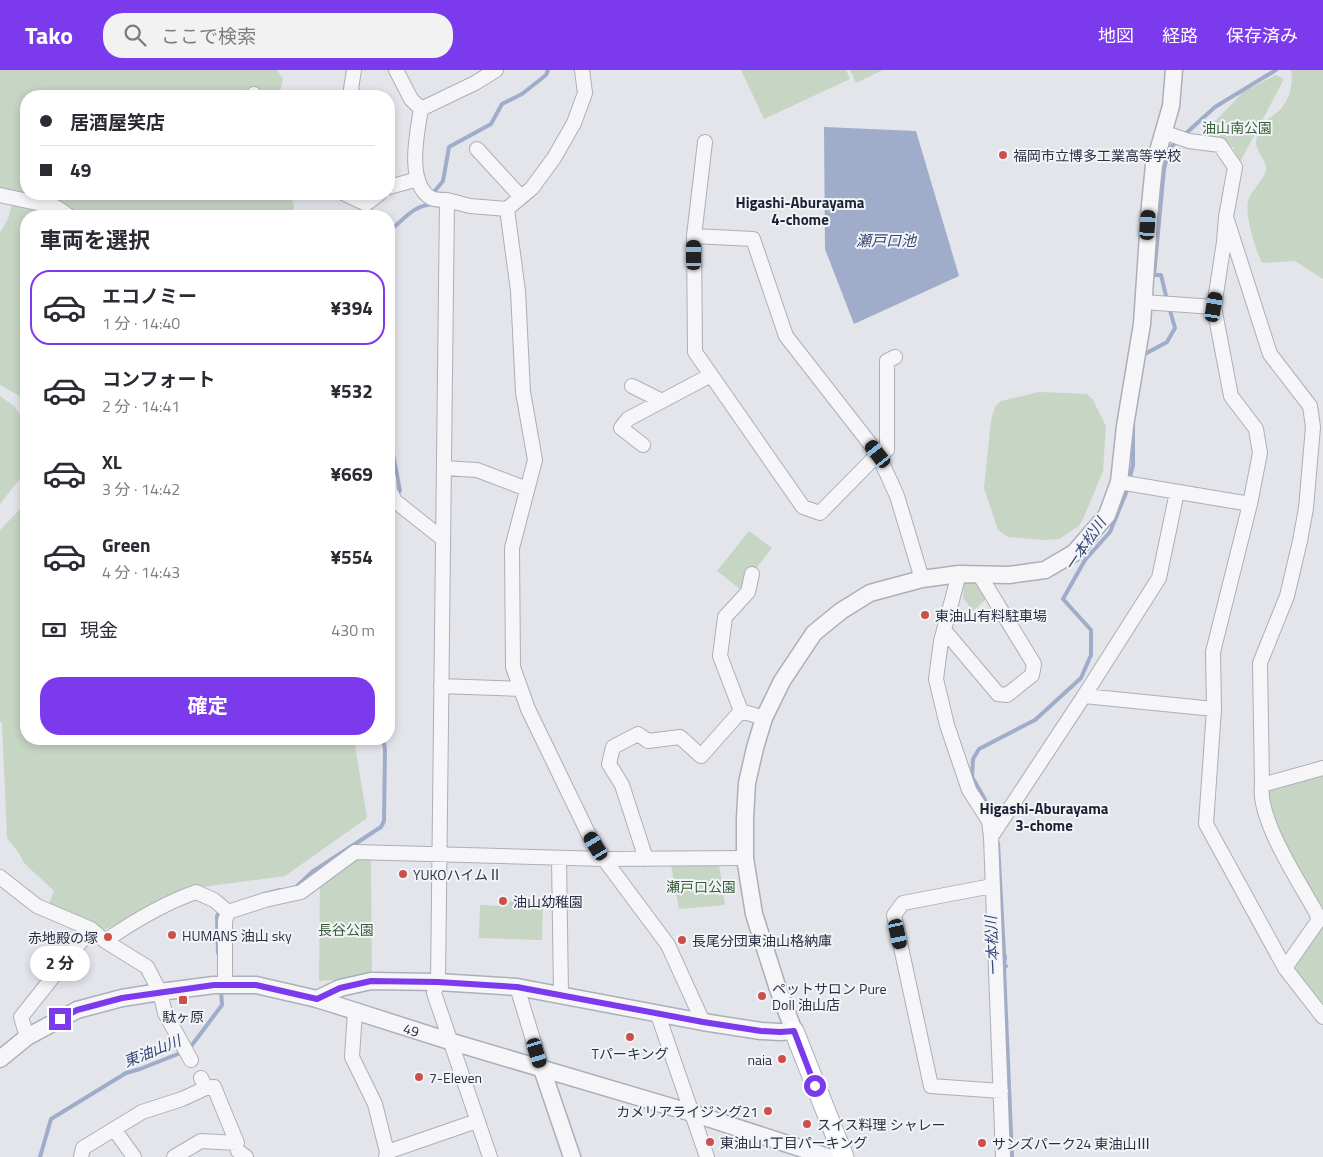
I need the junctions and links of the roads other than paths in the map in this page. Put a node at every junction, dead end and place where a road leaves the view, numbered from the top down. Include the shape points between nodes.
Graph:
1 (354, 70) edge
2 (396, 70) edge
3 (496, 70) edge
4 (1174, 70) edge
5 (579, 73) edge
6 (351, 90) edge
7 (421, 109) junction
8 (1167, 134) junction
9 (705, 142) dead end
10 (477, 149) dead end
11 (418, 179) junction
12 (395, 185) edge
13 (0, 195) edge
14 (521, 197) junction
15 (20, 199) edge
16 (23, 200) edge
17 (358, 200) edge
18 (371, 200) edge
19 (447, 200) junction
20 (507, 208) junction
21 (60, 210) edge
22 (1226, 218) junction
23 (694, 236) junction
24 (1143, 302) junction
25 (1214, 307) junction
26 (895, 357) dead end
27 (711, 375) junction
28 (632, 386) dead end
29 (662, 401) junction
30 (643, 445) dead end
31 (878, 454) junction
32 (444, 468) junction
33 (1120, 482) junction
34 (527, 489) junction
35 (1177, 492) junction
36 (395, 494) edge
37 (1250, 504) junction
38 (443, 539) junction
39 (752, 574) dead end
40 (959, 574) junction
41 (979, 574) junction
42 (922, 579) junction
43 (944, 630) junction
44 (441, 686) junction
45 (520, 688) junction
46 (1084, 696) junction
47 (1214, 709) junction
48 (741, 710) junction
49 (764, 718) junction
50 (1323, 768) edge
51 (1262, 785) junction
52 (992, 836) junction
53 (439, 854) junction
54 (559, 858) junction
55 (745, 858) junction
56 (604, 859) junction
57 (646, 859) junction
58 (0, 877) edge
59 (992, 886) junction
60 (224, 909) junction
61 (91, 929) junction
62 (106, 941) junction
63 (1285, 968) junction
64 (438, 982) junction
65 (225, 985) junction
66 (517, 987) junction
67 (160, 992) junction
68 (561, 994) junction
69 (317, 999) junction
70 (354, 1011) junction
71 (658, 1015) junction
72 (1323, 1016) edge
73 (703, 1022) junction
74 (794, 1031) junction
75 (27, 1037) junction
76 (449, 1041) junction
77 (188, 1055) dead end
78 (0, 1059) edge
79 (542, 1069) junction
80 (1001, 1091) junction
81 (692, 1113) junction
82 (477, 1121) junction
83 (114, 1129) junction
84 (386, 1155) edge
85 (81, 1157) edge
86 (134, 1157) edge
87 (174, 1157) edge
88 (490, 1157) edge
89 (572, 1157) edge
90 (707, 1157) edge
91 (828, 1157) edge
92 (844, 1157) edge
93 (1002, 1157) edge

1 - 6 street
2 - 7 street via 411,99
3 - 7 street
4 - 8 street
5 - 14 street via 585,94 574,123 554,158 532,188
7 - 11 street via 414,146
8 - 22 street via 1220,145 1235,167
8 - 24 street via 1154,165
9 - 23 street
10 - 14 street
11 - 12 street
11 - 19 street via 418,184 432,198
13 - 15 street
14 - 20 street
16 - 21 street
17 - 18 street via 366,204
19 - 20 street via 470,206
19 - 32 street
20 - 34 street via 518,291 523,392 534,460
22 - 25 street
22 - 51 street via 1270,354 1310,406 1313,427 1306,508 1298,550 1287,596 1260,663
23 - 27 street via 695,352
23 - 31 street via 753,239 786,336
24 - 25 street
24 - 33 street
25 - 37 street via 1231,396 1256,429 1260,453
26 - 31 street via 887,360 887,450
27 - 29 street
27 - 31 street via 803,507 820,512
28 - 29 street
29 - 30 street via 628,419 621,428
31 - 42 street via 898,496
32 - 34 street via 477,470
32 - 38 street
33 - 35 street
33 - 41 street via 1108,515 1074,553 1045,570 1008,575
34 - 45 street via 512,548 513,667
35 - 37 street
35 - 46 street via 1159,578
36 - 38 street
37 - 47 street via 1213,652
38 - 44 street
39 - 48 street via 748,592 725,618 720,656
40 - 41 street
40 - 42 street
40 - 43 street
41 - 43 street via 1034,664 1032,675 1007,696 998,694
42 - 49 street via 870,593 814,633 782,681
43 - 52 street via 936,679 942,706 969,790 989,821
44 - 45 street
44 - 53 street
45 - 56 street via 588,833
46 - 47 street
46 - 52 street
47 - 63 street via 1206,824
48 - 49 street
48 - 57 street via 701,756 680,737 648,741 638,734 613,746 609,764 622,785
49 - 55 street via 747,783
50 - 51 street
51 - 63 street via 1260,794 1268,824 1318,921
52 - 59 street
53 - 54 street
53 - 60 street via 355,852 301,892
53 - 64 street
54 - 56 street
54 - 68 street
55 - 57 street
55 - 74 street via 754,914
56 - 57 street
56 - 73 street via 668,945
58 - 61 street via 37,906
59 - 80 street
59 - 80 street via 903,903 894,915 930,1086
60 - 62 street via 196,892 162,906
60 - 65 street
61 - 62 street
61 - 75 street via 21,1017
62 - 67 street via 146,967
63 - 72 street
64 - 66 street
64 - 69 street via 371,981 340,988
64 - 76 street via 434,993
65 - 67 street, 49 / 49
65 - 69 street, 49 / 49 via 256,985
66 - 68 street
66 - 79 street
67 - 75 street, 49 / 49 via 77,1010
67 - 77 street via 165,1013
68 - 71 street
69 - 70 street, 49 / 49
70 - 76 street, 49 / 49
70 - 84 street via 352,1057 376,1104
71 - 73 street
71 - 81 street
73 - 74 street via 761,1031
74 - 92 main road
75 - 78 street, 49 / 49
76 - 79 street, 49 / 49
76 - 82 street
79 - 81 street, 49 / 49
79 - 89 street
80 - 93 street
81 - 90 street
81 - 91 street, 49 / 49
82 - 84 street
82 - 88 street
83 - 85 street via 83,1148
83 - 86 street
83 - 87 street via 142,1112 182,1099 204,1083 214,1087 237,1143 201,1141

